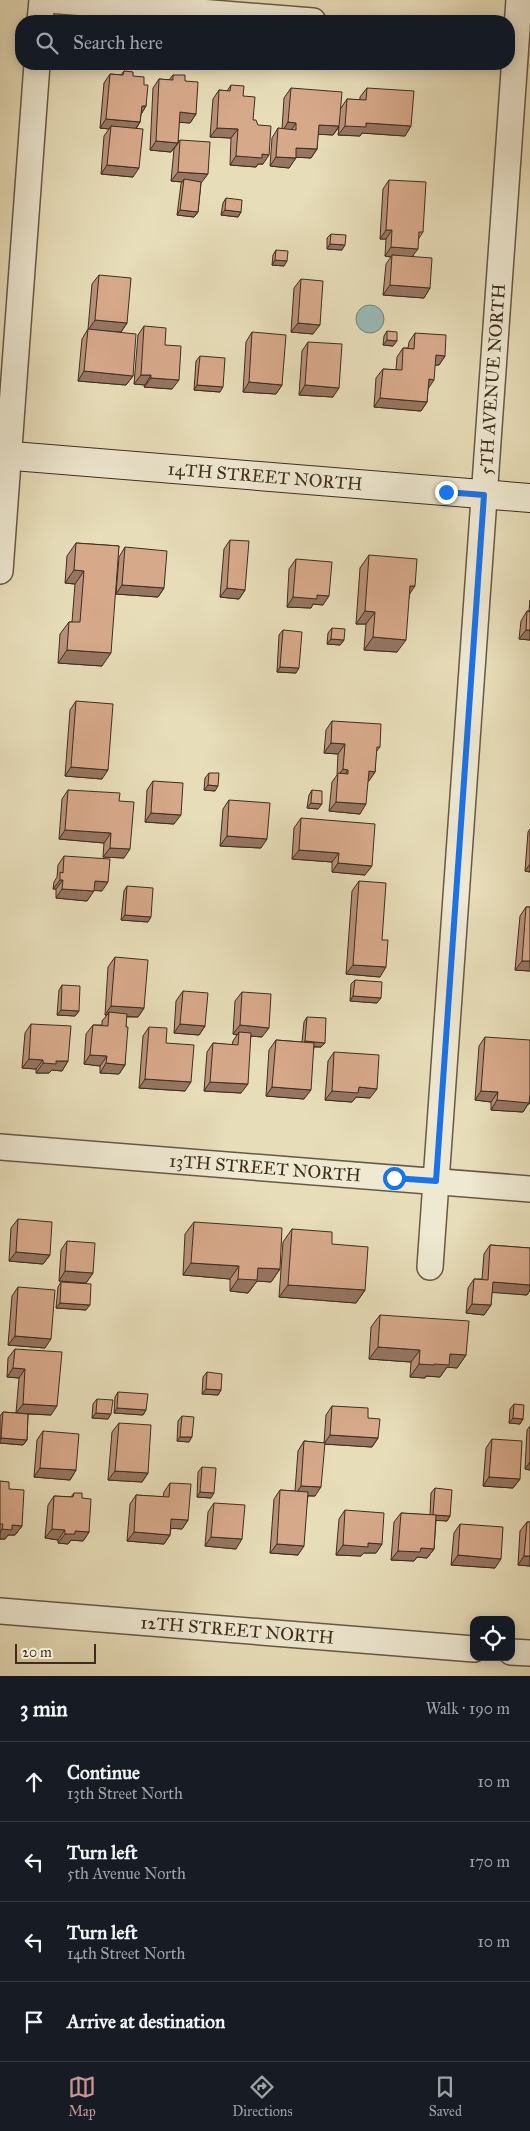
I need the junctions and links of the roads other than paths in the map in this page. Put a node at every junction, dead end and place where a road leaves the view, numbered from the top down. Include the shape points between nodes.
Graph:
1 (42, 0) edge
2 (48, 0) edge
3 (519, 0) edge
4 (41, 15) edge
5 (237, 15) edge
6 (518, 38) edge
7 (36, 70) edge
8 (4, 455) edge
9 (484, 495) junction
10 (530, 498) edge
11 (0, 571) edge
12 (0, 1147) edge
13 (436, 1181) junction
14 (530, 1189) edge
15 (430, 1267) dead end
16 (0, 1611) edge
17 (470, 1649) edge
18 (515, 1652) edge
19 (530, 1653) edge

1 - 4 street
2 - 5 street
3 - 6 street, 5TH AVENUE NORTH
6 - 9 street, 5TH AVENUE NORTH
7 - 8 street
8 - 9 street, 14TH STREET NORTH
8 - 11 street
9 - 10 street, 14TH STREET NORTH
9 - 13 street, 5TH AVENUE NORTH
12 - 13 street, 13TH STREET NORTH
13 - 14 street, 13TH STREET NORTH
13 - 15 street, 5TH AVENUE NORTH
16 - 17 street, 12TH STREET NORTH
18 - 19 street

